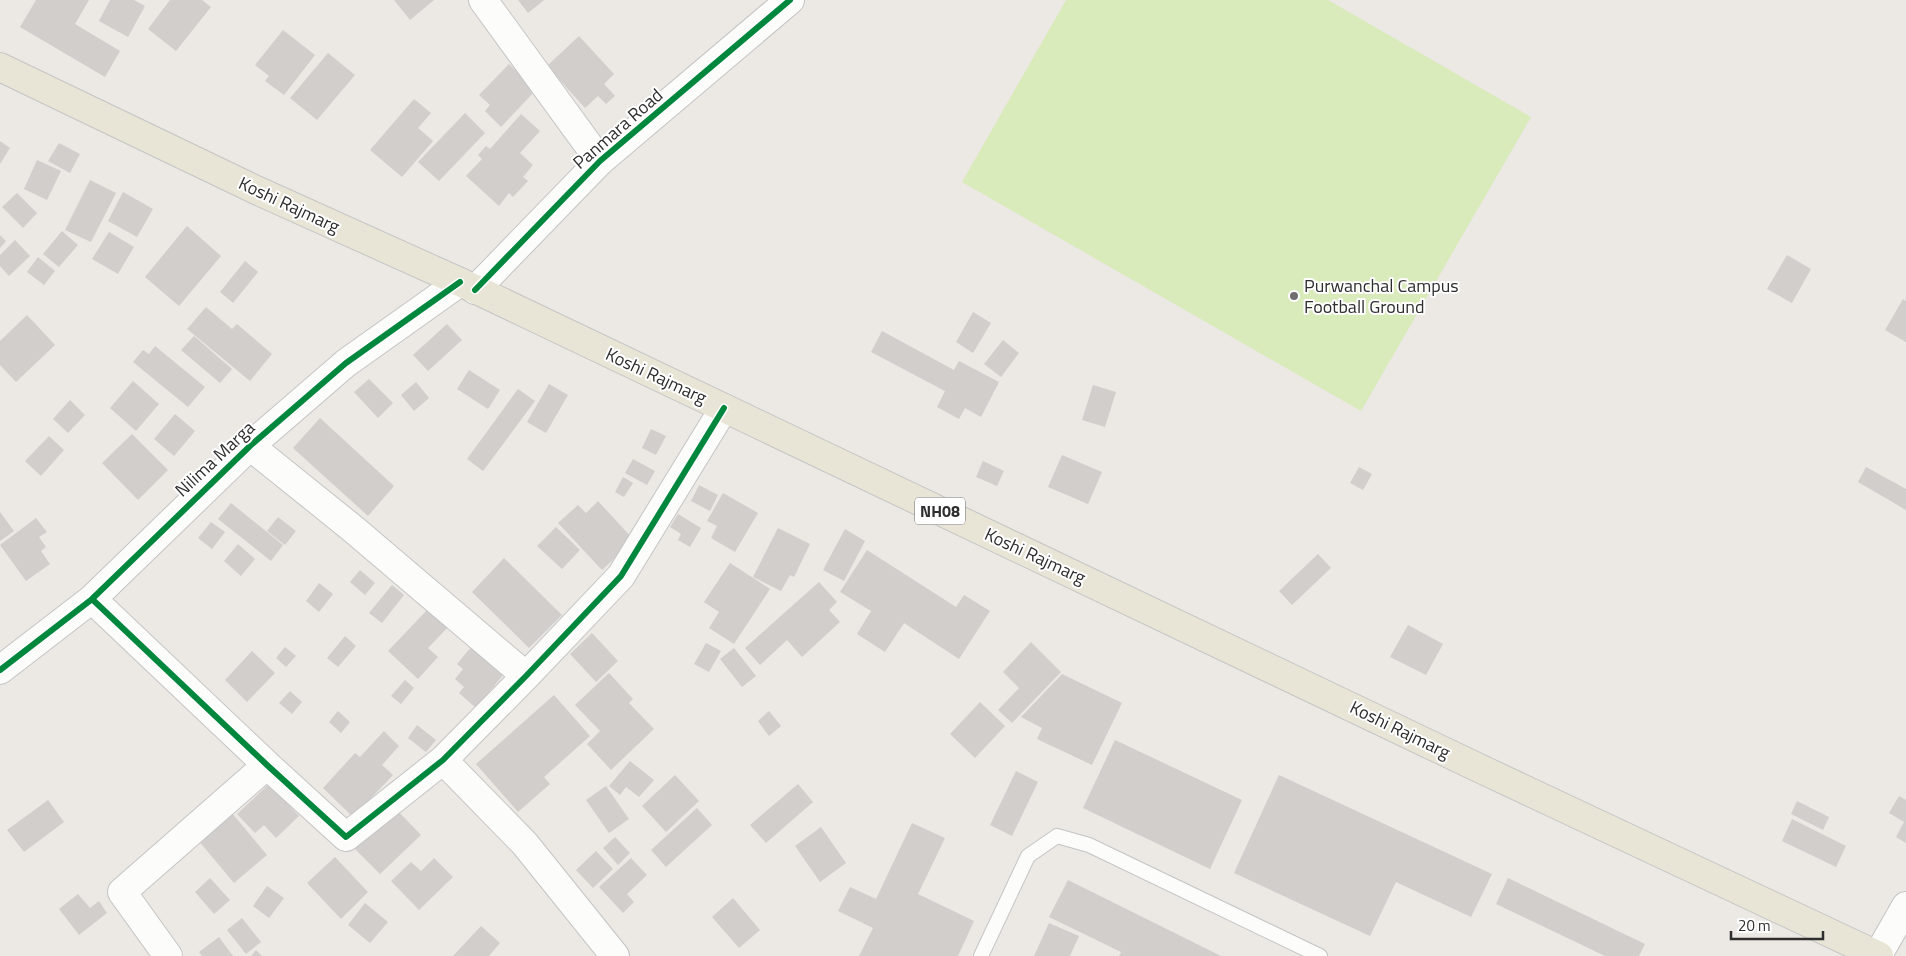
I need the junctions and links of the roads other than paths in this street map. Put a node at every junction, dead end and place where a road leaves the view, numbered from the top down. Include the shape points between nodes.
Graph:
1 (483, 0) edge
2 (790, 0) edge
3 (0, 67) edge
4 (600, 161) junction
5 (467, 286) junction
6 (724, 408) junction
7 (250, 446) junction
8 (92, 599) junction
9 (0, 670) edge
10 (526, 676) junction
11 (442, 760) junction
12 (267, 764) junction
13 (1906, 906) edge
14 (1840, 947) edge
15 (168, 956) edge
16 (615, 956) edge
17 (981, 956) edge
18 (1320, 956) edge
19 (1879, 956) edge

1 - 4 street
2 - 4 street, Panmara Road
3 - 5 main road, Koshi Rajmarg / NH08 via 256,190
4 - 5 street, Panmara Road
5 - 6 main road, Koshi Rajmarg / NH08
5 - 7 street, Nilima Marga via 346,363
6 - 10 street via 621,576
6 - 14 main road, Koshi Rajmarg / NH08 via 1472,764
7 - 8 street, Nilima Marga
7 - 10 street
8 - 9 street, Nilima Marga
8 - 12 street
10 - 11 street
11 - 12 street via 346,837
11 - 16 street via 525,844
12 - 15 street via 122,892
13 - 19 street
14 - 19 main road, Koshi Rajmarg / NH08
17 - 18 lane via 1028,856 1057,836 1089,845

